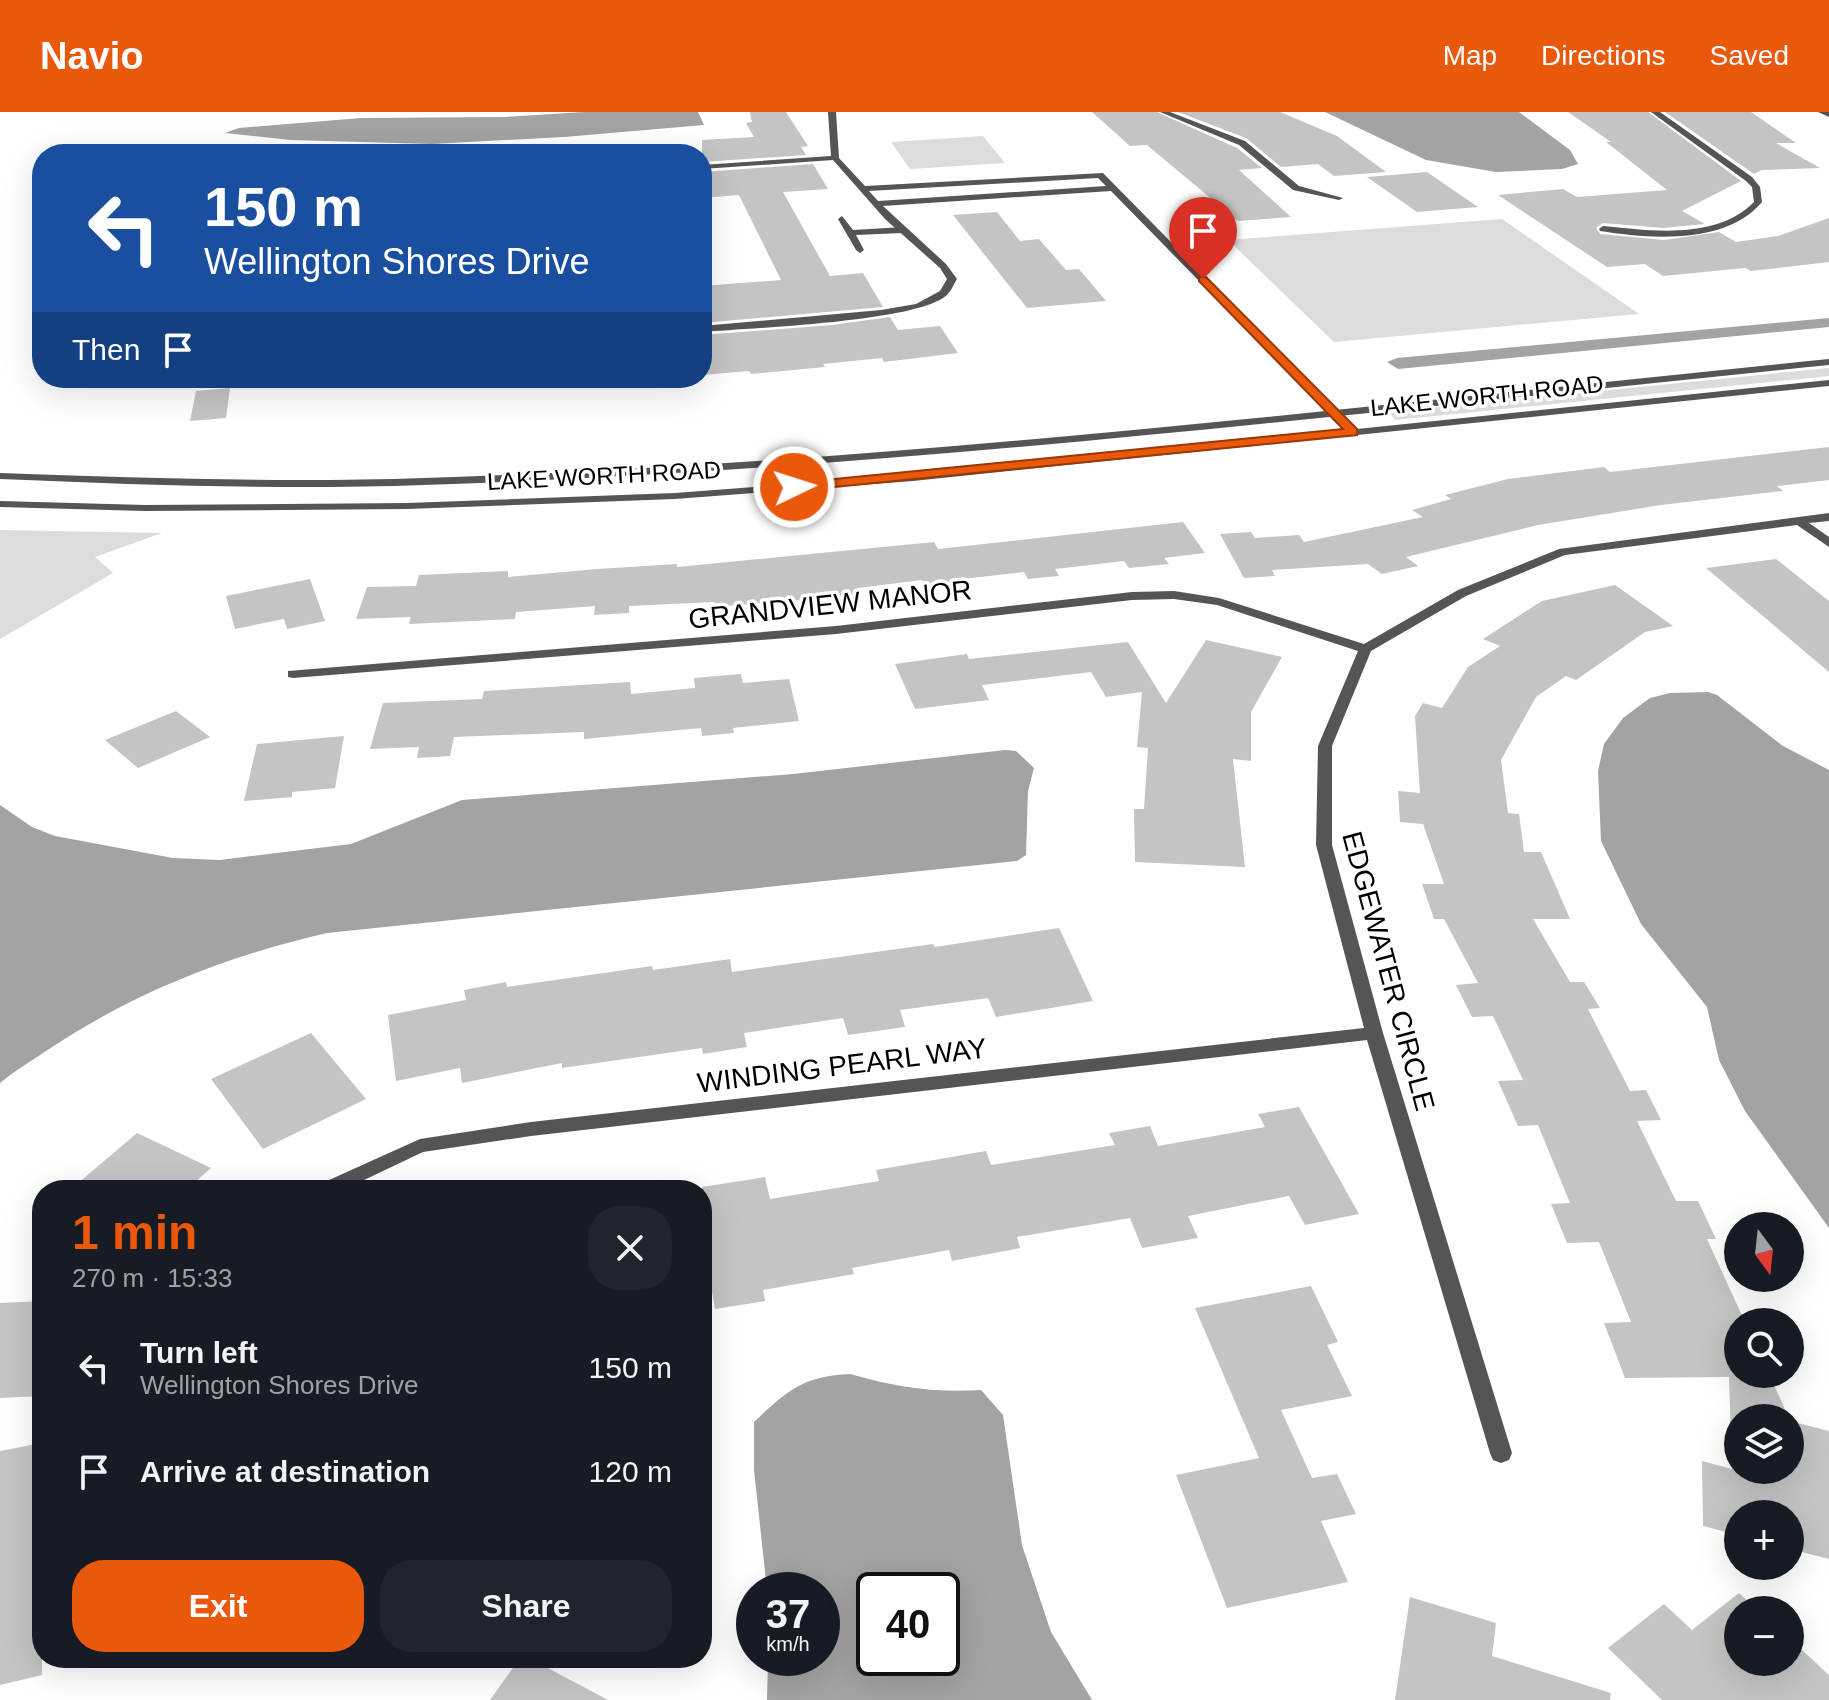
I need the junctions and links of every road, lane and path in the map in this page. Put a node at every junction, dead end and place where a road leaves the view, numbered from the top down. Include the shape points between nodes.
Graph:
1 (832, 112) edge
2 (1164, 112) edge
3 (1655, 112) edge
4 (1822, 112) edge
5 (1829, 115) edge
6 (835, 158) junction
7 (712, 166) edge
8 (1114, 188) junction
9 (861, 189) junction
10 (1339, 198) dead end
11 (875, 204) junction
12 (842, 219) dead end
13 (1603, 229) dead end
14 (903, 230) junction
15 (850, 233) junction
16 (860, 250) dead end
17 (712, 328) edge
18 (1829, 362) edge
19 (1829, 383) edge
20 (1332, 412) junction
21 (1353, 432) junction
22 (0, 476) edge
23 (0, 504) edge
24 (1829, 517) edge
25 (1799, 521) junction
26 (1829, 543) edge
27 (1365, 649) junction
28 (293, 674) dead end
29 (1374, 1033) junction
30 (347, 1180) edge
31 (1501, 1453) dead end

1 - 6 street
2 - 10 street via 1242,143 1296,188
3 - 13 street via 1749,179 1758,202 1742,217 1703,229 1653,234
4 - 5 street
6 - 7 street
6 - 9 street
8 - 9 street via 1100,175
8 - 11 street
8 - 20 street
9 - 11 street
11 - 14 street
12 - 15 street
14 - 15 street
14 - 17 street via 952,279 944,293 919,306 881,313
15 - 16 street
18 - 20 street, LAKE WORTH ROAD
19 - 21 street, LAKE WORTH ROAD
20 - 21 street
20 - 22 street, LAKE WORTH ROAD via 899,455 676,471 419,482
21 - 23 street, LAKE WORTH ROAD via 913,478 675,496 407,506
24 - 25 street
25 - 26 street
25 - 27 street via 1563,552 1462,593
27 - 28 street, GRANDVIEW MANOR via 1219,602 1174,595 836,630
27 - 29 street, EDGEWATER CIRCLE via 1325,746 1324,845
29 - 30 street, WINDING PEARL WAY via 531,1129 420,1146
29 - 31 street, EDGEWATER CIRCLE

